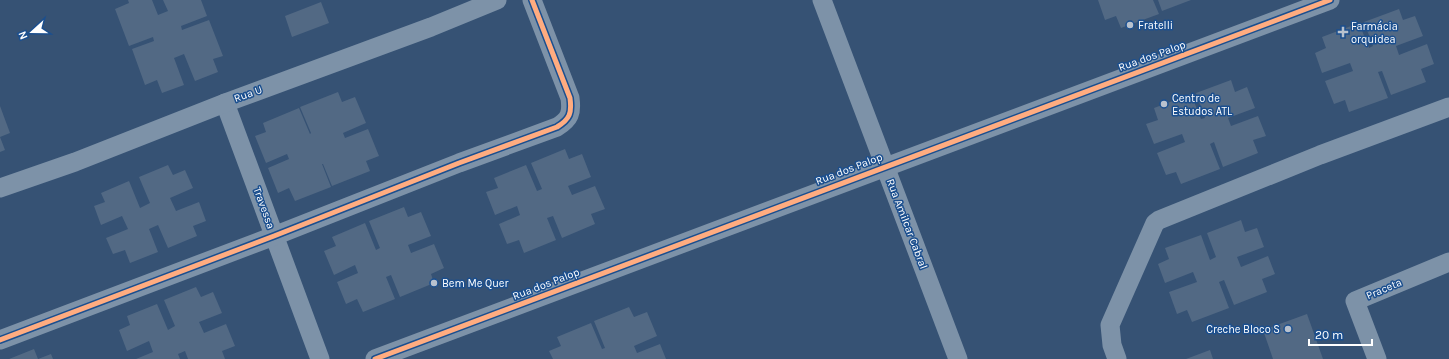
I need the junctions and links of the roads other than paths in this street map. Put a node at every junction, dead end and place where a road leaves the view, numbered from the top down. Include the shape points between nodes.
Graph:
1 (497, 0) edge
2 (532, 0) edge
3 (822, 0) edge
4 (1330, 0) edge
5 (225, 102) junction
6 (1449, 107) edge
7 (885, 166) junction
8 (0, 188) edge
9 (274, 236) junction
10 (1449, 262) edge
11 (0, 340) edge
12 (320, 359) edge
13 (375, 359) edge
14 (958, 359) edge
15 (1118, 359) edge
16 (1377, 359) edge

1 - 5 street, Rua U
2 - 9 street via 570,98 570,116 564,122 557,127
3 - 7 street, Rua Amilcar Cabral
4 - 7 street, Rua dos Palop
5 - 8 street, Rua U via 75,162
5 - 9 street, Travessa
6 - 15 street via 1320,155 1155,223 1110,326 1112,345
7 - 13 street, Rua dos Palop
7 - 14 street, Rua Amilcar Cabral
9 - 11 street
9 - 12 street, Travessa
10 - 16 street, Praceta via 1355,301

